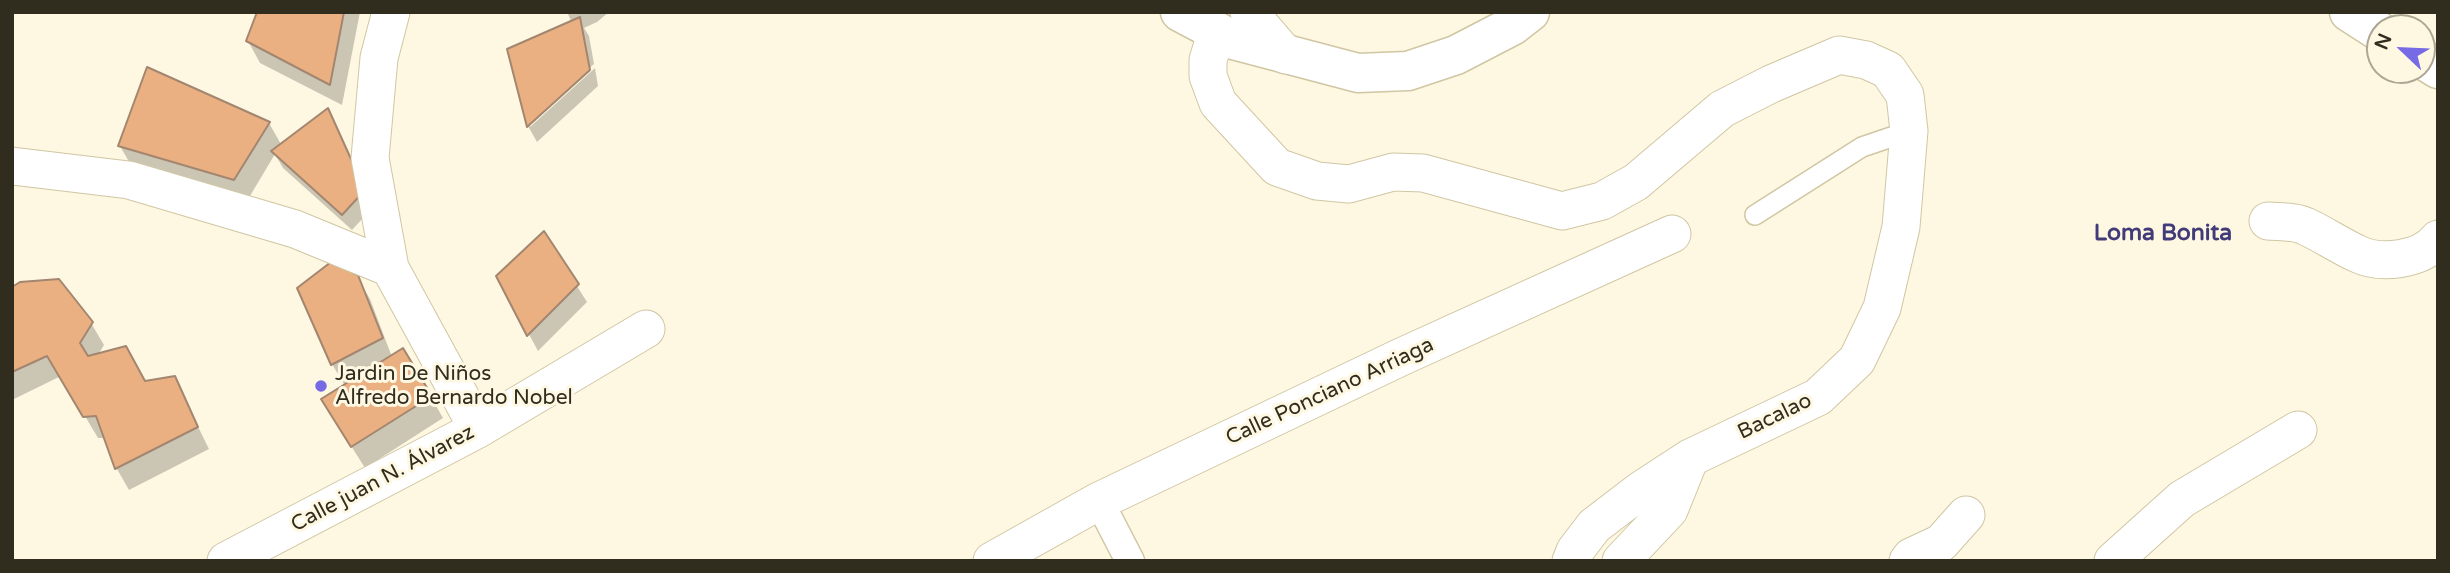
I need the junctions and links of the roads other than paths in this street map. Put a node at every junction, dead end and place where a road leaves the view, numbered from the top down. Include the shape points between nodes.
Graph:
1 (391, 12) edge
2 (1180, 12) edge
3 (1249, 12) edge
4 (1530, 12) edge
5 (2349, 12) edge
6 (2366, 23) edge
7 (1217, 31) junction
8 (1286, 55) junction
9 (1909, 131) junction
10 (12, 166) edge
11 (1755, 215) dead end
12 (2268, 221) dead end
13 (1672, 234) dead end
14 (2438, 239) edge
15 (390, 268) junction
16 (646, 329) dead end
17 (478, 429) junction
18 (2298, 430) dead end
19 (1690, 457) junction
20 (1099, 501) junction
21 (1966, 515) dead end
22 (1952, 552) edge
23 (226, 561) edge
24 (992, 561) edge
25 (1130, 561) edge
26 (1571, 561) edge
27 (1621, 561) edge
28 (1908, 561) edge
29 (2113, 561) edge

1 - 15 street via 379,58 370,158
2 - 7 street
3 - 8 street
4 - 8 street via 1456,55 1408,71 1358,73
5 - 6 street
7 - 8 street
7 - 9 street, Bacalao via 1208,76 1218,103 1277,167 1317,181 1349,184 1393,172 1423,173 1562,211 1602,201 1636,182 1722,109 1839,55 1888,70 1905,95
9 - 11 lane via 1862,147
9 - 19 street, Bacalao via 1901,227 1882,309 1857,360 1818,397
10 - 15 street via 129,180 295,229
12 - 14 street via 2303,225 2361,256 2388,259 2414,257
13 - 20 street, Calle Ponciano Arriaga
15 - 17 street
16 - 17 street, Calle juan N. Álvarez
17 - 23 street, Calle juan N. Álvarez
18 - 29 street via 2182,499
19 - 26 street, Bacalao via 1594,526
19 - 27 street via 1669,510
20 - 24 street, Calle Ponciano Arriaga
20 - 25 street
21 - 22 street
22 - 28 street via 1910,557

